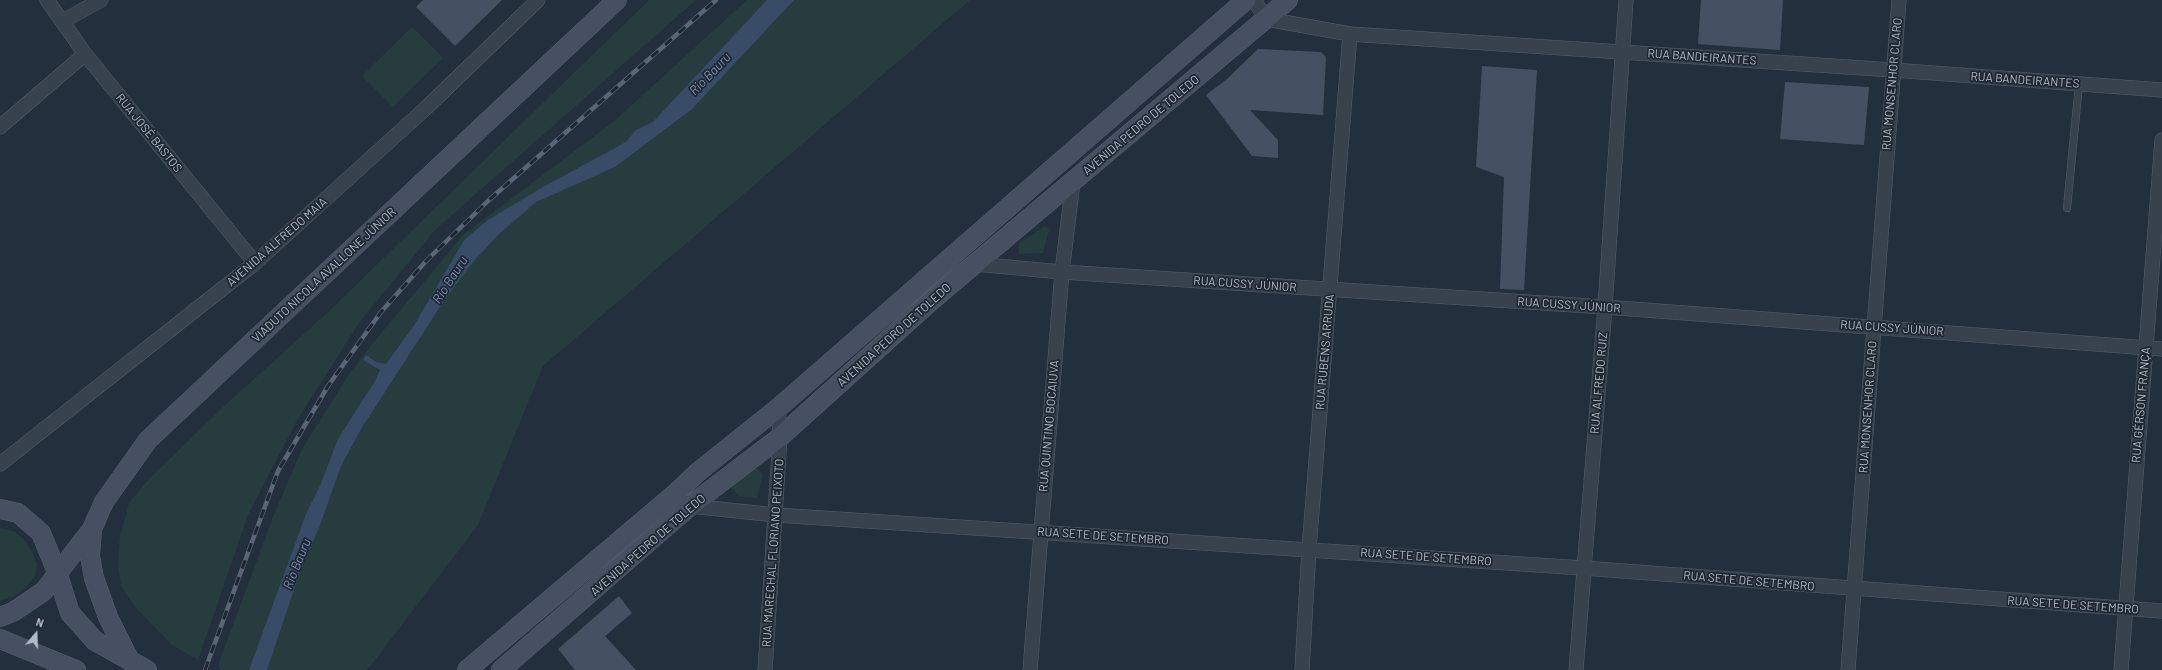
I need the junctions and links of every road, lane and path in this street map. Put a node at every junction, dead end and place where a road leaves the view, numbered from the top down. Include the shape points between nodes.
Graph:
1 (47, 0) edge
2 (101, 0) edge
3 (538, 0) edge
4 (617, 0) edge
5 (1246, 0) edge
6 (1254, 0) edge
7 (1288, 0) edge
8 (1626, 0) edge
9 (1899, 0) edge
10 (1266, 19) junction
11 (63, 21) junction
12 (1350, 34) junction
13 (1622, 51) junction
14 (85, 54) junction
15 (1893, 70) junction
16 (2079, 84) junction
17 (2162, 90) edge
18 (0, 127) edge
19 (2162, 140) edge
20 (1073, 182) junction
21 (2068, 208) dead end
22 (255, 264) junction
23 (975, 264) junction
24 (1062, 272) junction
25 (919, 284) junction
26 (1330, 290) junction
27 (932, 300) junction
28 (1605, 307) junction
29 (1874, 327) junction
30 (2146, 348) junction
31 (2162, 349) edge
32 (778, 408) junction
33 (780, 437) junction
34 (0, 464) edge
35 (676, 493) junction
36 (690, 506) junction
37 (0, 509) edge
38 (776, 515) junction
39 (92, 529) junction
40 (1040, 532) junction
41 (1309, 549) junction
42 (1583, 568) junction
43 (57, 572) junction
44 (1854, 589) junction
45 (2124, 609) junction
46 (2162, 611) edge
47 (0, 617) edge
48 (0, 639) edge
49 (129, 659) junction
50 (76, 670) edge
51 (146, 670) edge
52 (467, 670) edge
53 (501, 670) edge
54 (765, 670) edge
55 (1030, 670) edge
56 (1302, 670) edge
57 (1576, 670) edge
58 (1848, 670) edge
59 (2121, 670) edge

1 - 11 street, RUA JOSÉ BASTOS
2 - 11 street
3 - 22 street, AVENIDA ALFREDO MAIA via 426,108
4 - 39 main road, VIADUTO NICOLA AVALLONE JÚNIOR via 148,440 104,502
5 - 25 main road, AVENIDA PEDRO DE TOLEDO
6 - 10 street
7 - 10 main road, AVENIDA PEDRO DE TOLEDO
8 - 13 street, RUA ALFREDO RUIZ
9 - 15 street, RUA MONSENHOR CLARO
10 - 12 street, RUA BANDEIRANTES
10 - 20 main road, AVENIDA PEDRO DE TOLEDO
11 - 14 street, RUA JOSÉ BASTOS
12 - 13 street, RUA BANDEIRANTES
12 - 26 street, RUA RUBENS ARRUDA
13 - 15 street, RUA BANDEIRANTES
13 - 28 street, RUA ALFREDO RUIZ
14 - 18 street
14 - 22 street, RUA JOSÉ BASTOS
15 - 16 street, RUA BANDEIRANTES
15 - 29 street, RUA MONSENHOR CLARO
16 - 17 street, RUA BANDEIRANTES
16 - 21 lane
19 - 30 street, RUA GÉRSON FRANÇA
20 - 23 main road, AVENIDA PEDRO DE TOLEDO
20 - 24 street, RUA QUINTINO BOCAIUVA
22 - 34 street, AVENIDA ALFREDO MAIA
23 - 24 street, RUA CUSSY JÚNIOR
23 - 27 main road, AVENIDA PEDRO DE TOLEDO
24 - 26 street, RUA CUSSY JÚNIOR
24 - 40 street, RUA QUINTINO BOCAIUVA
25 - 27 main road
25 - 32 main road, AVENIDA PEDRO DE TOLEDO
26 - 28 street, RUA CUSSY JÚNIOR
26 - 41 street, RUA RUBENS ARRUDA
27 - 33 main road, AVENIDA PEDRO DE TOLEDO
28 - 29 street, RUA CUSSY JÚNIOR
28 - 42 street, RUA ALFREDO RUIZ
29 - 30 street, RUA CUSSY JÚNIOR
29 - 44 street, RUA MONSENHOR CLARO
30 - 31 street, RUA CUSSY JÚNIOR
30 - 45 street, RUA GÉRSON FRANÇA
32 - 33 street, RUA MARECHAL FLORIANO PEIXOTO
32 - 35 main road, AVENIDA PEDRO DE TOLEDO via 698,472
33 - 36 main road, AVENIDA PEDRO DE TOLEDO
33 - 38 street, RUA MARECHAL FLORIANO PEIXOTO
35 - 36 street
35 - 52 main road, AVENIDA PEDRO DE TOLEDO
36 - 38 street, RUA SETE DE SETEMBRO
36 - 53 main road, AVENIDA PEDRO DE TOLEDO
37 - 43 main road via 18,513 41,533
38 - 40 street, RUA SETE DE SETEMBRO
38 - 54 street, RUA MARECHAL FLORIANO PEIXOTO
39 - 43 main road, VIADUTO NICOLA AVALLONE JÚNIOR
39 - 49 main road via 90,556 94,578 108,617
40 - 41 street, RUA SETE DE SETEMBRO
40 - 55 street, RUA QUINTINO BOCAIUVA
41 - 42 street, RUA SETE DE SETEMBRO
41 - 56 street, RUA RUBENS ARRUDA
42 - 44 street, RUA SETE DE SETEMBRO
42 - 57 street, RUA ALFREDO RUIZ
43 - 47 main road, VIADUTO NICOLA AVALLONE JÚNIOR via 44,591 13,612
43 - 49 main road via 70,612 95,641
44 - 45 street, RUA SETE DE SETEMBRO
44 - 58 street, RUA MONSENHOR CLARO
45 - 46 street, RUA SETE DE SETEMBRO
45 - 59 street, RUA GÉRSON FRANÇA
48 - 50 main road
49 - 51 main road

